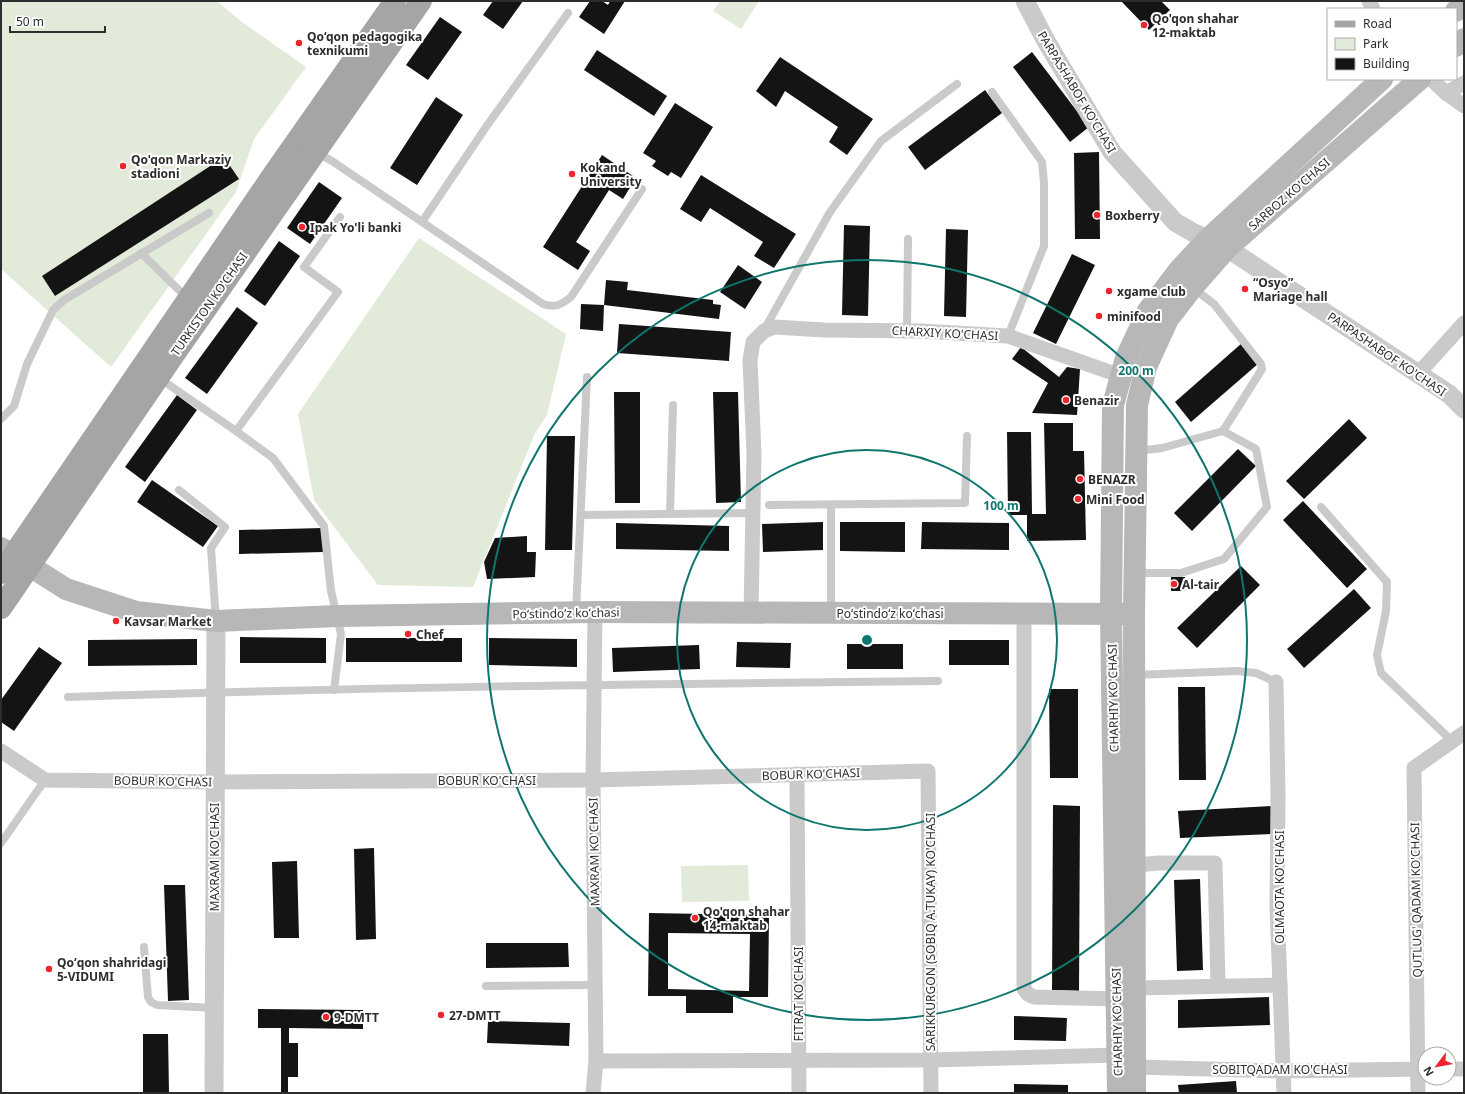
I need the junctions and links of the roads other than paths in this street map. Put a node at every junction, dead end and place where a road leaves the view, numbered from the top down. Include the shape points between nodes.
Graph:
1 (395, 1) edge
2 (421, 1) edge
3 (1025, 1) edge
4 (568, 13) dead end
5 (1381, 80) edge
6 (1419, 80) edge
7 (1432, 80) edge
8 (1464, 83) edge
9 (957, 84) dead end
10 (992, 92) dead end
11 (1446, 93) junction
12 (1464, 106) edge
13 (315, 152) junction
14 (642, 189) dead end
15 (209, 213) dead end
16 (340, 217) dead end
17 (422, 222) junction
18 (908, 239) dead end
19 (1218, 244) junction
20 (141, 253) junction
21 (1192, 288) junction
22 (188, 300) junction
23 (1148, 311) joint
24 (1168, 319) joint
25 (1464, 323) edge
26 (764, 331) junction
27 (907, 331) junction
28 (1008, 336) junction
29 (1418, 374) junction
30 (1120, 376) junction
31 (158, 377) junction
32 (587, 377) dead end
33 (673, 405) dead end
34 (1464, 409) edge
35 (1, 419) edge
36 (236, 431) junction
37 (1223, 431) junction
38 (967, 436) dead end
39 (1137, 452) junction
40 (179, 490) dead end
41 (769, 504) dead end
42 (831, 505) junction
43 (1321, 507) dead end
44 (753, 513) junction
45 (670, 514) junction
46 (581, 515) junction
47 (11, 561) edge
48 (1135, 573) junction
49 (1, 608) edge
50 (586, 612) junction
51 (751, 612) junction
52 (831, 613) junction
53 (1024, 613) junction
54 (1111, 614) junction
55 (1134, 614) junction
56 (338, 616) junction
57 (216, 621) junction
58 (1134, 674) junction
59 (938, 681) dead end
60 (1276, 682) joint
61 (594, 684) junction
62 (334, 690) junction
63 (215, 692) junction
64 (68, 697) dead end
65 (1459, 737) edge
66 (1, 751) edge
67 (928, 771) joint
68 (797, 774) junction
69 (45, 780) junction
70 (593, 780) junction
71 (214, 782) junction
72 (1, 843) edge
73 (1136, 865) junction
74 (144, 947) dead end
75 (1280, 984) junction
76 (595, 985) junction
77 (1218, 985) junction
78 (486, 986) dead end
79 (1135, 988) junction
80 (1117, 999) junction
81 (214, 1008) junction
82 (1420, 1046) edge
83 (931, 1060) junction
84 (596, 1061) junction
85 (799, 1061) junction
86 (1127, 1061) junction
87 (1417, 1069) edge
88 (1284, 1071) junction
89 (214, 1093) edge
90 (593, 1093) edge
91 (799, 1093) edge
92 (931, 1093) edge
93 (1118, 1093) edge
94 (1135, 1093) edge
95 (1284, 1093) edge

1 - 22 main road, TURKISTON KO'CHASI
2 - 13 main road, TURKISTON KO'CHASI
3 - 19 street, PARPASHABOF KO'CHASI via 1112,152 1175,222 1194,234
4 - 17 lane
5 - 19 main road, SARBOZ KO'CHASI
6 - 19 main road, SARBOZ KO'CHASI
7 - 11 street
8 - 11 street
9 - 26 lane via 881,141 830,212
10 - 28 lane via 1042,162 1044,183 1044,246
11 - 12 street
13 - 17 lane
13 - 31 main road, TURKISTON KO'CHASI
14 - 17 lane via 571,297 562,305 552,307 542,304
15 - 20 lane
16 - 36 lane via 304,268 338,292
18 - 27 lane
19 - 21 main road, SARBOZ KO'CHASI
19 - 23 main road, SARBOZ KO'CHASI via 1180,269
19 - 29 street, PARPASHABOF KO'CHASI
20 - 22 lane
20 - 35 lane via 64,300 54,310 27,364 14,406
21 - 24 main road, SARBOZ KO'CHASI
21 - 37 lane via 1214,304 1261,364 1262,369
22 - 47 main road, TURKISTON KO'CHASI
23 - 30 main road, CHARHIY KO'CHASI
24 - 39 main road, CHARHIY KO'CHASI via 1146,366 1137,404
25 - 29 street
26 - 27 street, CHARXIY KO'CHASI via 774,327
26 - 44 street via 753,342 750,360 754,454
27 - 28 street, CHARXIY KO'CHASI
28 - 30 street, CHARXIY KO'CHASI
29 - 34 street, PARPASHABOF KO'CHASI via 1449,394
30 - 54 main road, CHARHIY KO'CHASI via 1113,405
31 - 36 lane
31 - 47 main road, TURKISTON KO'CHASI
32 - 46 lane
33 - 45 lane
36 - 56 lane via 273,458 324,526 331,591
37 - 39 lane via 1162,448
37 - 48 lane via 1256,449 1267,507 1224,559 1181,572
38 - 42 lane via 965,503
39 - 48 main road, CHARHIY KO'CHASI
40 - 57 lane via 225,527 211,548
41 - 42 lane
42 - 52 lane
43 - 65 lane via 1387,582 1386,611 1377,655 1381,673
44 - 45 lane
44 - 51 street
45 - 46 lane
46 - 50 lane
47 - 49 main road, TURKISTON KO'CHASI
47 - 57 main road, Poʻstindoʻz koʻchasi via 66,590 136,612
48 - 55 main road, CHARHIY KO'CHASI
50 - 51 main road, Poʻstindoʻz koʻchasi
50 - 56 main road, Poʻstindoʻz koʻchasi
50 - 61 street, MAXRAM KO'CHASI
51 - 52 main road, Poʻstindoʻz koʻchasi
52 - 53 main road, Poʻstindoʻz koʻchasi
53 - 54 main road, Poʻstindoʻz koʻchasi
53 - 80 street via 1024,989 1034,997
54 - 55 main road, Poʻstindoʻz koʻchasi
54 - 80 main road, CHARHIY KO'CHASI
55 - 58 main road, CHARHIY KO'CHASI
56 - 57 main road, Poʻstindoʻz koʻchasi
56 - 62 lane via 341,634
57 - 63 street, MAXRAM KO'CHASI
58 - 60 lane via 1237,671 1256,673
58 - 73 main road, CHARHIY KO'CHASI
59 - 61 lane
60 - 75 street, OLMAOTA KO'CHASI
61 - 62 lane
61 - 70 street, MAXRAM KO'CHASI
62 - 63 lane
63 - 64 lane
63 - 71 street, MAXRAM KO'CHASI
65 - 82 street, QUTLUG' QADAM KO'CHASI via 1414,768
66 - 69 street
67 - 68 street, BOBUR KO'CHASI
67 - 83 street, SARIKKURGON (SOBIQ A.TUKAY) KO'CHASI
68 - 70 street, BOBUR KO'CHASI
68 - 85 street, FITRAT KO'CHASI
69 - 71 street, BOBUR KO'CHASI
69 - 72 lane
70 - 71 street, BOBUR KO'CHASI
70 - 76 street, MAXRAM KO'CHASI
71 - 81 street, MAXRAM KO'CHASI
73 - 77 street via 1215,863
73 - 79 main road, CHARHIY KO'CHASI
74 - 81 lane via 148,997 151,1002 158,1005
75 - 77 street
75 - 88 street, OLMAOTA KO'CHASI
76 - 78 lane
76 - 84 street, MAXRAM KO'CHASI
77 - 79 street
79 - 86 main road, CHARHIY KO'CHASI
80 - 86 main road, CHARHIY KO'CHASI
81 - 89 street, MAXRAM KO'CHASI
83 - 85 street, SOBITQADAM KO'CHASI
83 - 86 street, SOBITQADAM KO'CHASI
83 - 92 street, SARIKKURGON (SOBIQ A.TUKAY) KO'CHASI
84 - 85 street, SOBITQADAM KO'CHASI
84 - 90 street, MAXRAM KO'CHASI
85 - 91 street, FITRAT KO'CHASI
86 - 88 street, SOBITQADAM KO'CHASI
86 - 93 main road, CHARHIY KO'CHASI
86 - 94 main road, CHARHIY KO'CHASI
87 - 88 street, SOBITQADAM KO'CHASI
88 - 95 street, OLMAOTA KO'CHASI

